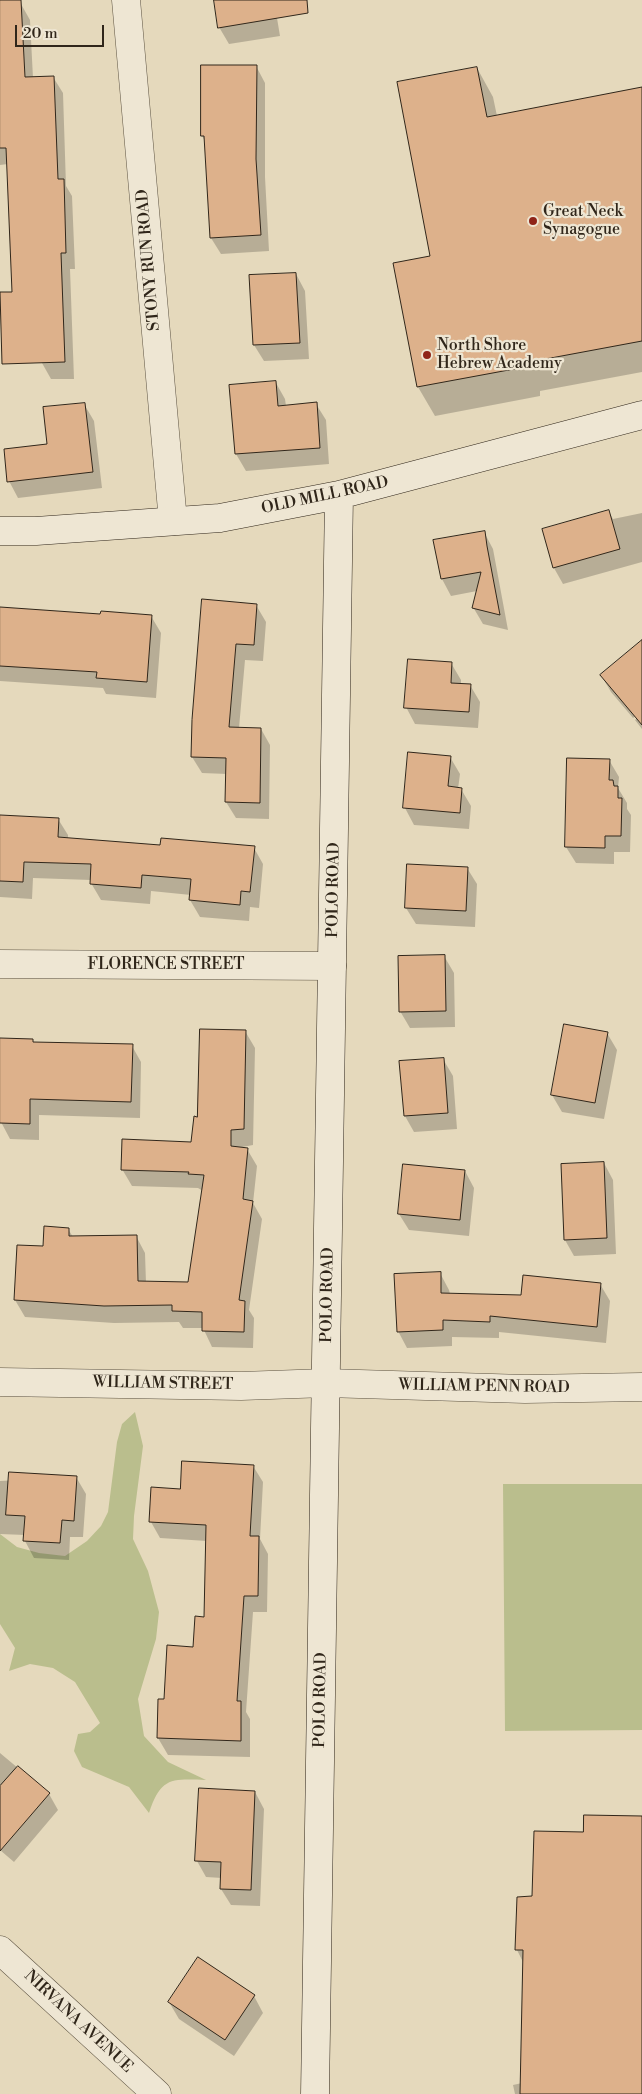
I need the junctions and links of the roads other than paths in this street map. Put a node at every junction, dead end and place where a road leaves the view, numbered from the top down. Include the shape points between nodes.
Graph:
1 (126, 0) edge
2 (642, 415) edge
3 (339, 495) junction
4 (173, 521) junction
5 (0, 531) edge
6 (0, 964) edge
7 (332, 966) junction
8 (0, 1382) edge
9 (326, 1383) junction
10 (642, 1388) edge
11 (0, 1950) edge
12 (157, 2094) edge
13 (315, 2094) edge

1 - 4 street, STONY RUN ROAD
2 - 3 street, OLD MILL ROAD
3 - 4 street, OLD MILL ROAD via 220,518
3 - 7 street, POLO ROAD
4 - 5 street, OLD MILL ROAD
6 - 7 street, FLORENCE STREET
7 - 9 street, POLO ROAD
8 - 9 street, WILLIAM STREET via 241,1386
9 - 10 street, WILLIAM PENN ROAD via 526,1389
9 - 13 street, POLO ROAD
11 - 12 street, NIRVANA AVENUE

